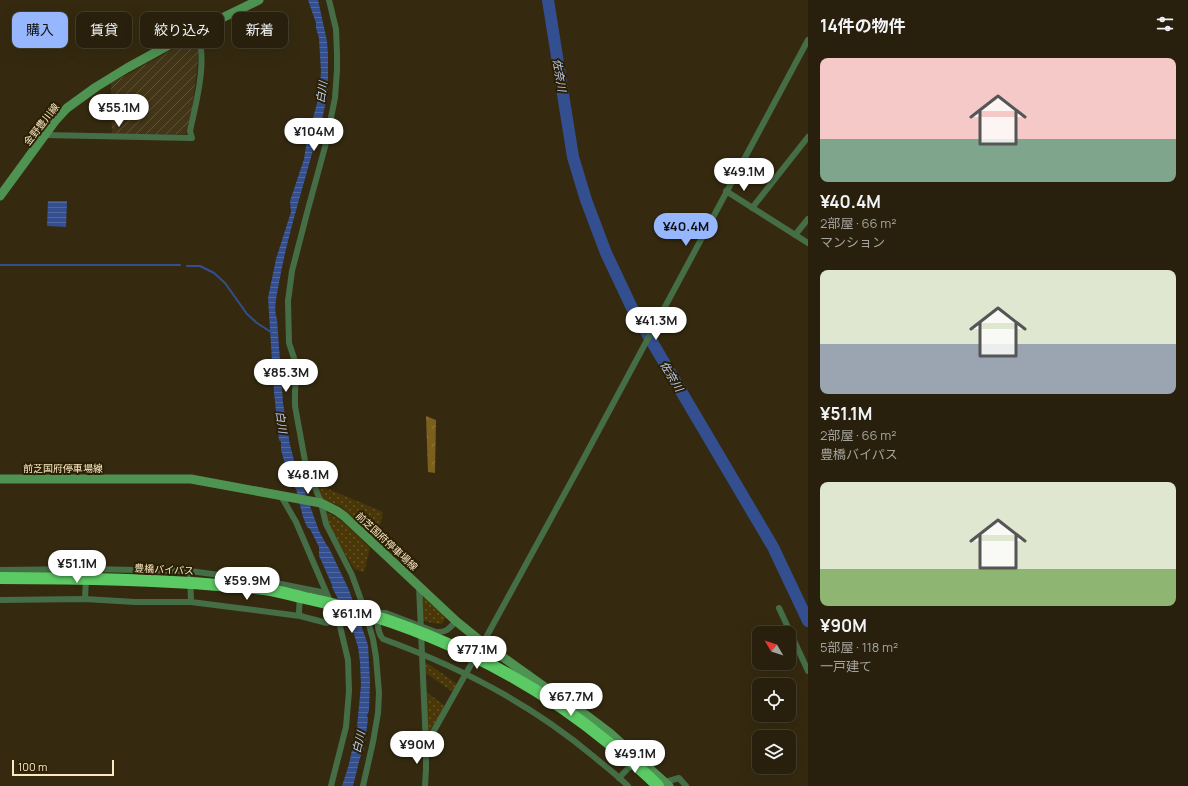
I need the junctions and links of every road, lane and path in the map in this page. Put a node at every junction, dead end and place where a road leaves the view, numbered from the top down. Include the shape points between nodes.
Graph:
1 (259, 0) edge
2 (329, 0) edge
3 (224, 18) edge
4 (808, 40) edge
5 (165, 48) edge
6 (201, 48) edge
7 (44, 135) junction
8 (808, 137) edge
9 (726, 191) junction
10 (0, 196) edge
11 (752, 208) junction
12 (808, 219) edge
13 (795, 235) junction
14 (808, 243) edge
15 (0, 479) edge
16 (284, 497) junction
17 (320, 503) junction
18 (86, 568) junction
19 (0, 570) edge
20 (190, 571) junction
21 (0, 578) edge
22 (0, 583) edge
23 (419, 586) junction
24 (300, 587) junction
25 (0, 600) edge
26 (85, 600) junction
27 (191, 602) junction
28 (779, 608) dead end
29 (300, 616) junction
30 (456, 621) junction
31 (420, 626) junction
32 (483, 643) junction
33 (421, 653) junction
34 (808, 671) edge
35 (465, 674) junction
36 (426, 745) junction
37 (637, 758) junction
38 (619, 778) junction
39 (664, 785) edge
40 (331, 786) edge
41 (363, 786) edge
42 (425, 786) edge
43 (628, 786) edge
44 (650, 786) edge
45 (686, 786) edge

1 - 3 main road, 金野豊川線
2 - 17 street via 336,28 338,70 335,98 325,147 292,271 288,301 290,343 297,369 295,406 305,461
4 - 9 street
5 - 7 main road, 金野豊川線 via 96,87 67,108
6 - 7 street via 199,86 190,131 192,138
7 - 10 main road, 金野豊川線
8 - 11 street
9 - 11 street
9 - 32 street
11 - 13 street
12 - 13 street
13 - 14 street
15 - 16 main road, 前芝国府停車場線 via 191,478
16 - 17 main road, 前芝国府停車場線
16 - 40 street via 336,615 348,660 346,727
17 - 23 main road, 前芝国府停車場線 via 344,516
17 - 41 street via 326,524 352,575 365,611 376,657 378,713
18 - 19 street
18 - 20 street
18 - 26 street
20 - 24 street
20 - 27 street
21 - 39 highway, 豊橋バイパス, bridge via 170,581 266,589 376,617 433,637 483,660 540,693 594,730 646,774
22 - 44 highway, 豊橋バイパス via 168,585 263,594 332,608 374,621 432,642 481,664 538,698 589,732
23 - 30 main road, 前芝国府停車場線
23 - 31 street
24 - 29 street
24 - 29 street via 321,592 332,621 327,623
25 - 26 street
26 - 27 street
27 - 29 street
28 - 34 street
30 - 31 street via 449,629 441,632
30 - 32 main road, 前芝国府停車場線
31 - 33 street
31 - 33 street via 386,613 377,615 378,631 383,639
32 - 35 street
32 - 37 main road, 前芝国府停車場線 via 573,705 610,733
33 - 35 street
33 - 36 street
35 - 36 street
35 - 38 street via 542,717
36 - 42 street
37 - 38 street
37 - 39 main road, 前芝国府停車場線
38 - 43 street
39 - 45 street via 679,778

